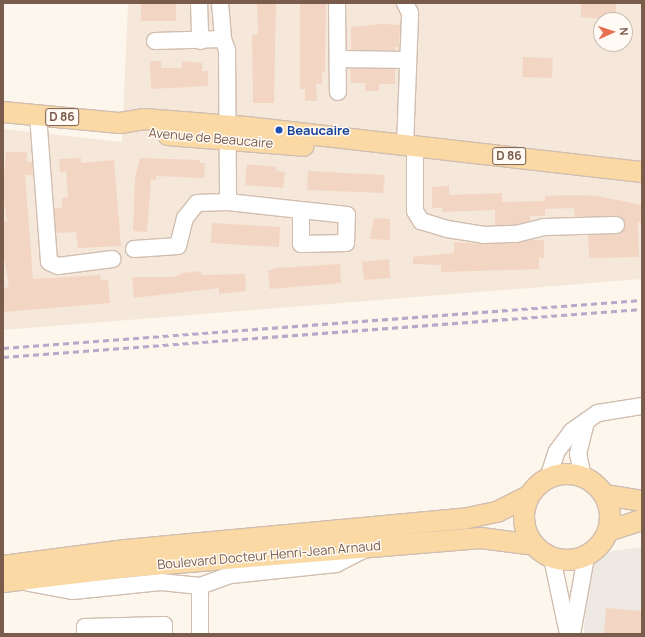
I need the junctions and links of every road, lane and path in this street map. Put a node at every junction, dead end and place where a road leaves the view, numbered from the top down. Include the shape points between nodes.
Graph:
1 (199, 3) edge
2 (220, 3) edge
3 (338, 3) edge
4 (405, 3) edge
5 (222, 39) junction
6 (155, 41) dead end
7 (200, 41) junction
8 (338, 59) junction
9 (408, 60) junction
10 (338, 92) dead end
11 (3, 112) edge
12 (38, 114) junction
13 (226, 133) junction
14 (410, 147) junction
15 (642, 172) edge
16 (228, 202) junction
17 (301, 210) dead end
18 (616, 225) dead end
19 (134, 249) dead end
20 (113, 259) dead end
21 (642, 406) edge
22 (586, 421) junction
23 (583, 477) junction
24 (548, 478) junction
25 (605, 495) junction
26 (530, 496) junction
27 (642, 501) edge
28 (642, 520) edge
29 (608, 531) junction
30 (534, 545) junction
31 (372, 546) junction
32 (586, 556) junction
33 (552, 558) junction
34 (3, 566) edge
35 (10, 581) edge
36 (200, 586) junction
37 (85, 634) edge
38 (164, 634) edge
39 (200, 634) edge
40 (568, 634) edge
41 (572, 634) edge

1 - 7 street
2 - 5 street
3 - 8 street
4 - 9 street via 410,13
5 - 7 street
5 - 13 street via 227,50
6 - 7 street
8 - 9 street
8 - 10 street
9 - 14 street
11 - 12 main road, Avenue de Beaucaire / D 86
12 - 13 main road, Avenue de Beaucaire / D 86 via 120,123 143,132
12 - 20 street via 46,257 58,266
13 - 14 main road, Avenue de Beaucaire / D 86 via 313,146 376,144
13 - 16 street
14 - 15 main road, Avenue de Beaucaire / D 86
14 - 18 street via 415,211 421,221 447,229 483,235 516,234 544,227
16 - 17 street
16 - 19 street via 197,203 185,218 182,239 178,246
21 - 22 street via 612,408
22 - 23 street via 578,454
22 - 24 street via 564,439
23 - 24 main road via 571,474
23 - 25 main road
24 - 26 main road
25 - 27 main road
25 - 29 main road via 610,513
26 - 30 main road via 524,522
26 - 34 main road, Boulevard Docteur Henri-Jean Arnaud via 497,512 462,519 126,550
28 - 29 main road
29 - 32 main road via 596,550
30 - 31 main road, Boulevard Docteur Henri-Jean Arnaud via 481,538
30 - 33 main road
31 - 35 main road, Boulevard Docteur Henri-Jean Arnaud via 127,567
31 - 36 street via 336,564 231,575
32 - 33 main road via 574,560
32 - 41 street
33 - 40 street
35 - 36 street via 73,591 161,582
36 - 39 street
37 - 38 street via 85,627 164,625

